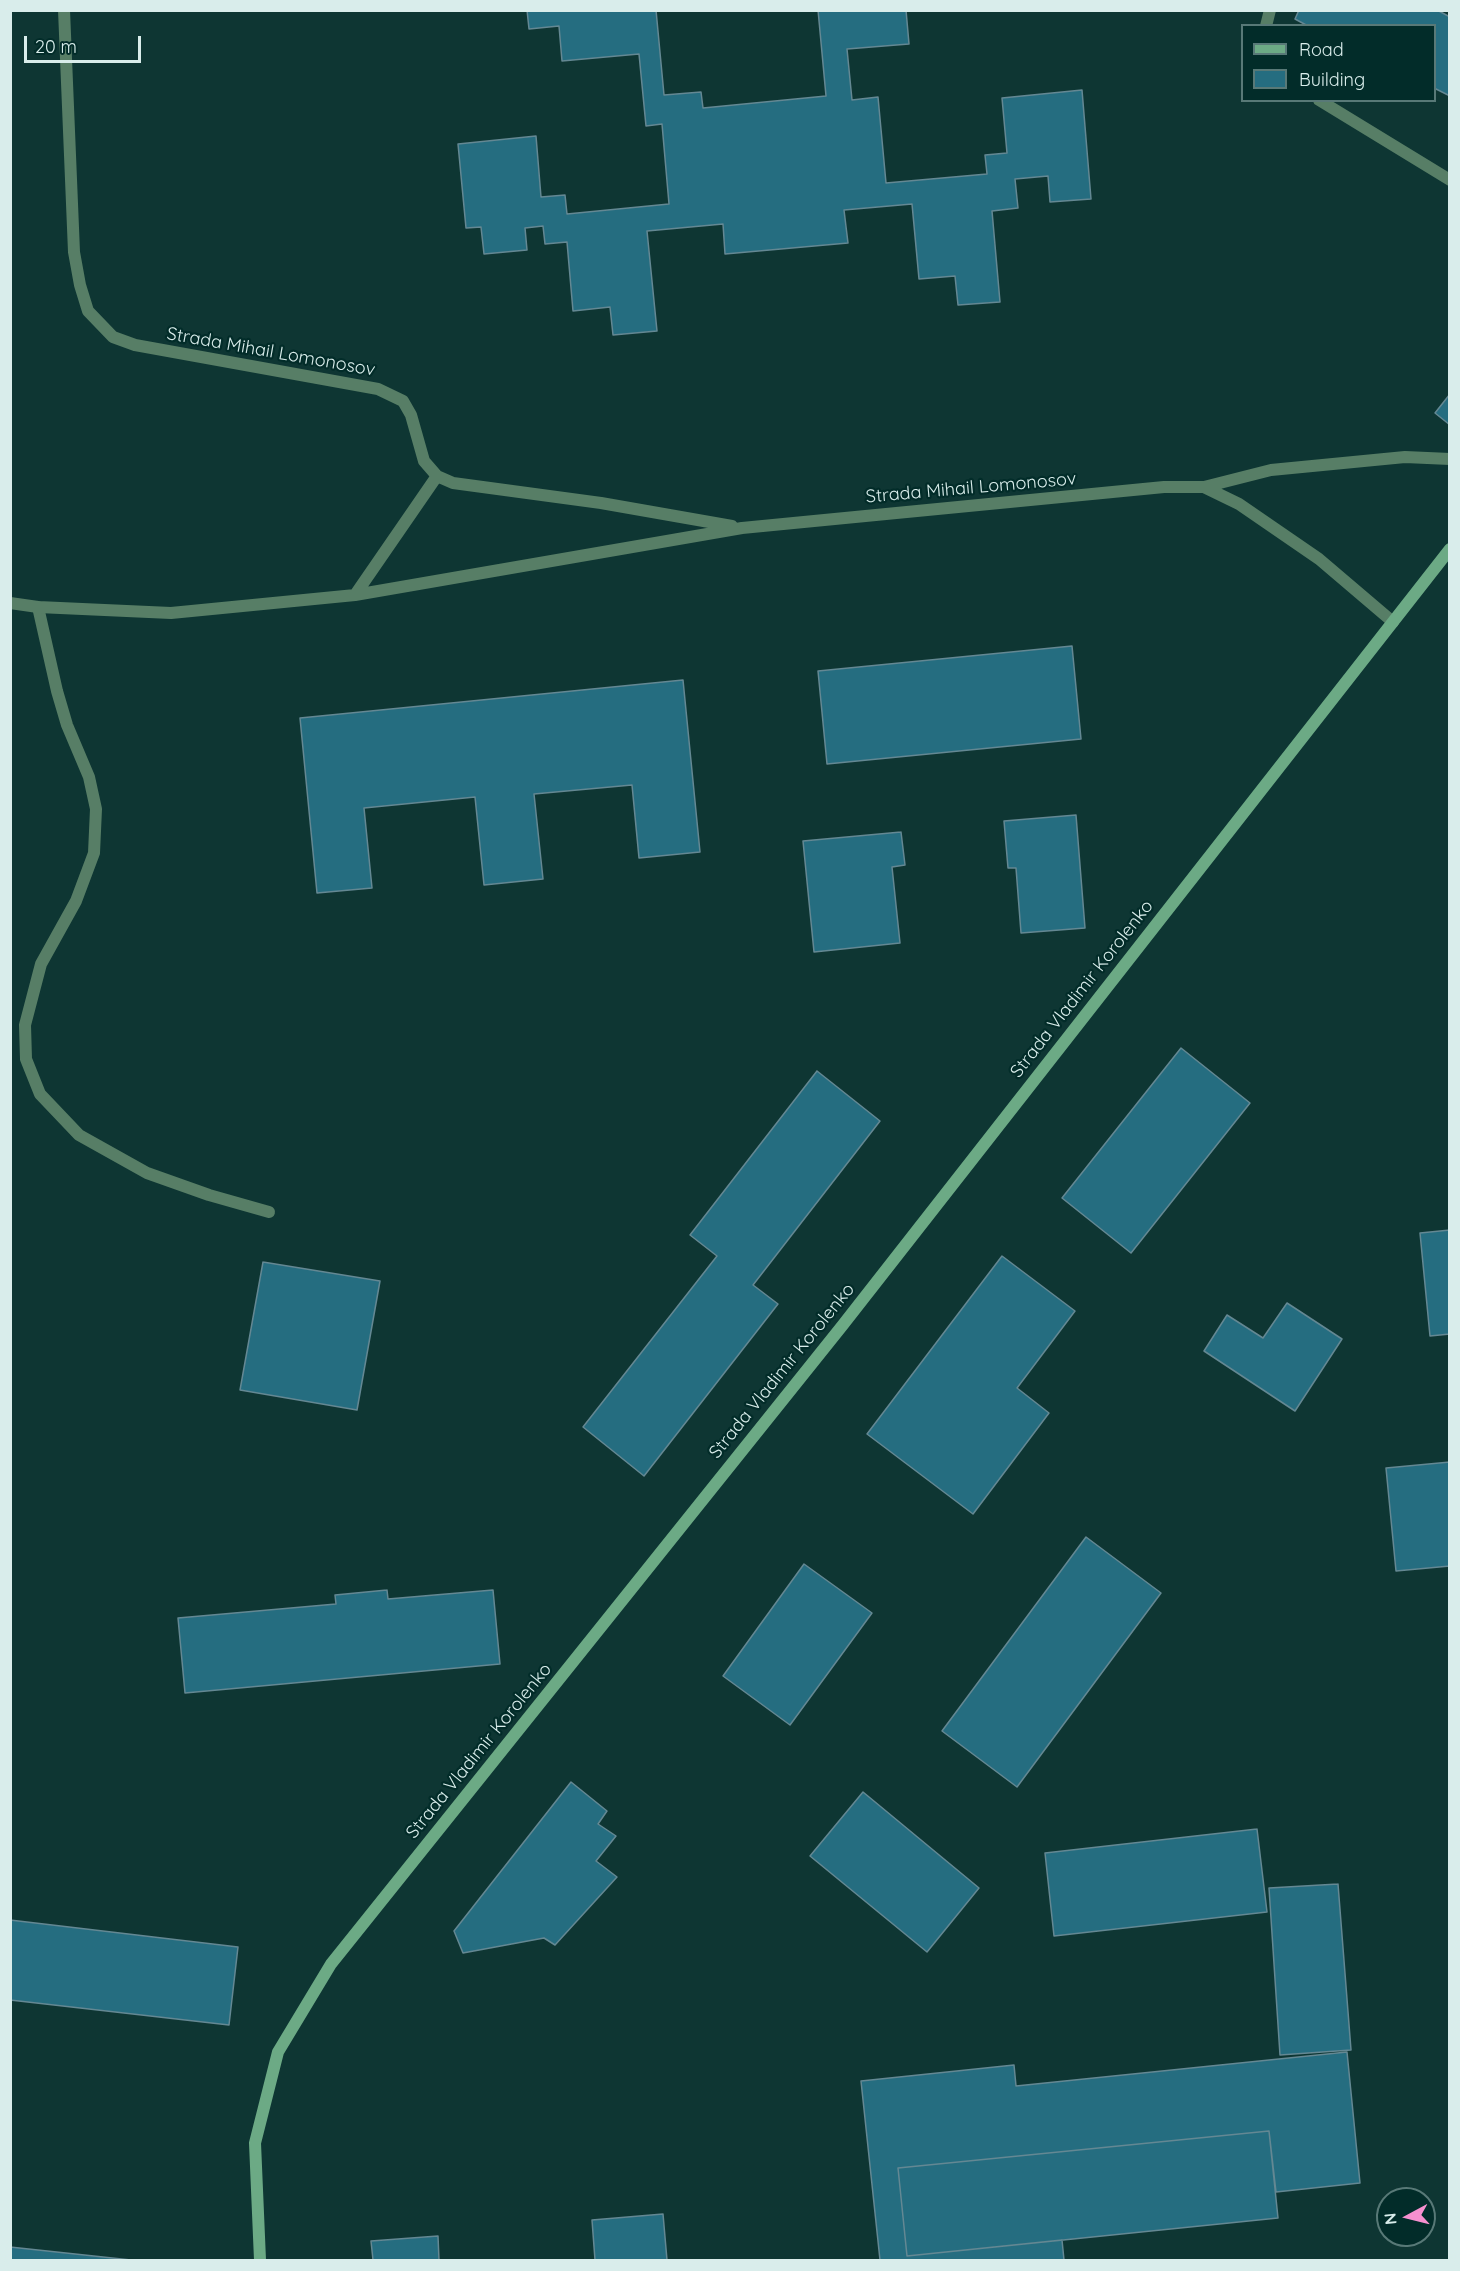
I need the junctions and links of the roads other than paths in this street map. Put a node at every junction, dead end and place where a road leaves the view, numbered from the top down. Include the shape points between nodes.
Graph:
1 (64, 10) edge
2 (1321, 102) edge
3 (1449, 180) edge
4 (1449, 459) edge
5 (437, 476) junction
6 (1204, 487) junction
7 (742, 528) junction
8 (1449, 549) edge
9 (355, 595) junction
10 (10, 603) edge
11 (38, 607) junction
12 (1393, 622) junction
13 (269, 1212) dead end
14 (260, 2260) edge

1 - 5 street, Strada Mihail Lomonosov via 74,252 88,310 113,337 135,345 378,389 403,401 424,461
2 - 3 street
4 - 6 street, Strada Mihail Lomonosov via 1405,457 1271,470
5 - 7 street, Strada Mihail Lomonosov via 453,483 601,503
5 - 9 street
6 - 7 street, Strada Mihail Lomonosov via 1164,487
6 - 12 street, Strada Mihail Lomonosov via 1239,504 1319,559
7 - 9 street, Strada Mihail Lomonosov
8 - 12 main road, Strada Vladimir Korolenko
9 - 11 street, Strada Mihail Lomonosov via 171,613
10 - 11 street, Strada Mihail Lomonosov
11 - 13 street via 57,691 89,777 96,808 94,853 76,901 42,964 25,1025 26,1059 40,1094 79,1135 147,1173
12 - 14 main road, Strada Vladimir Korolenko via 834,1335 331,1965 278,2052 255,2143

